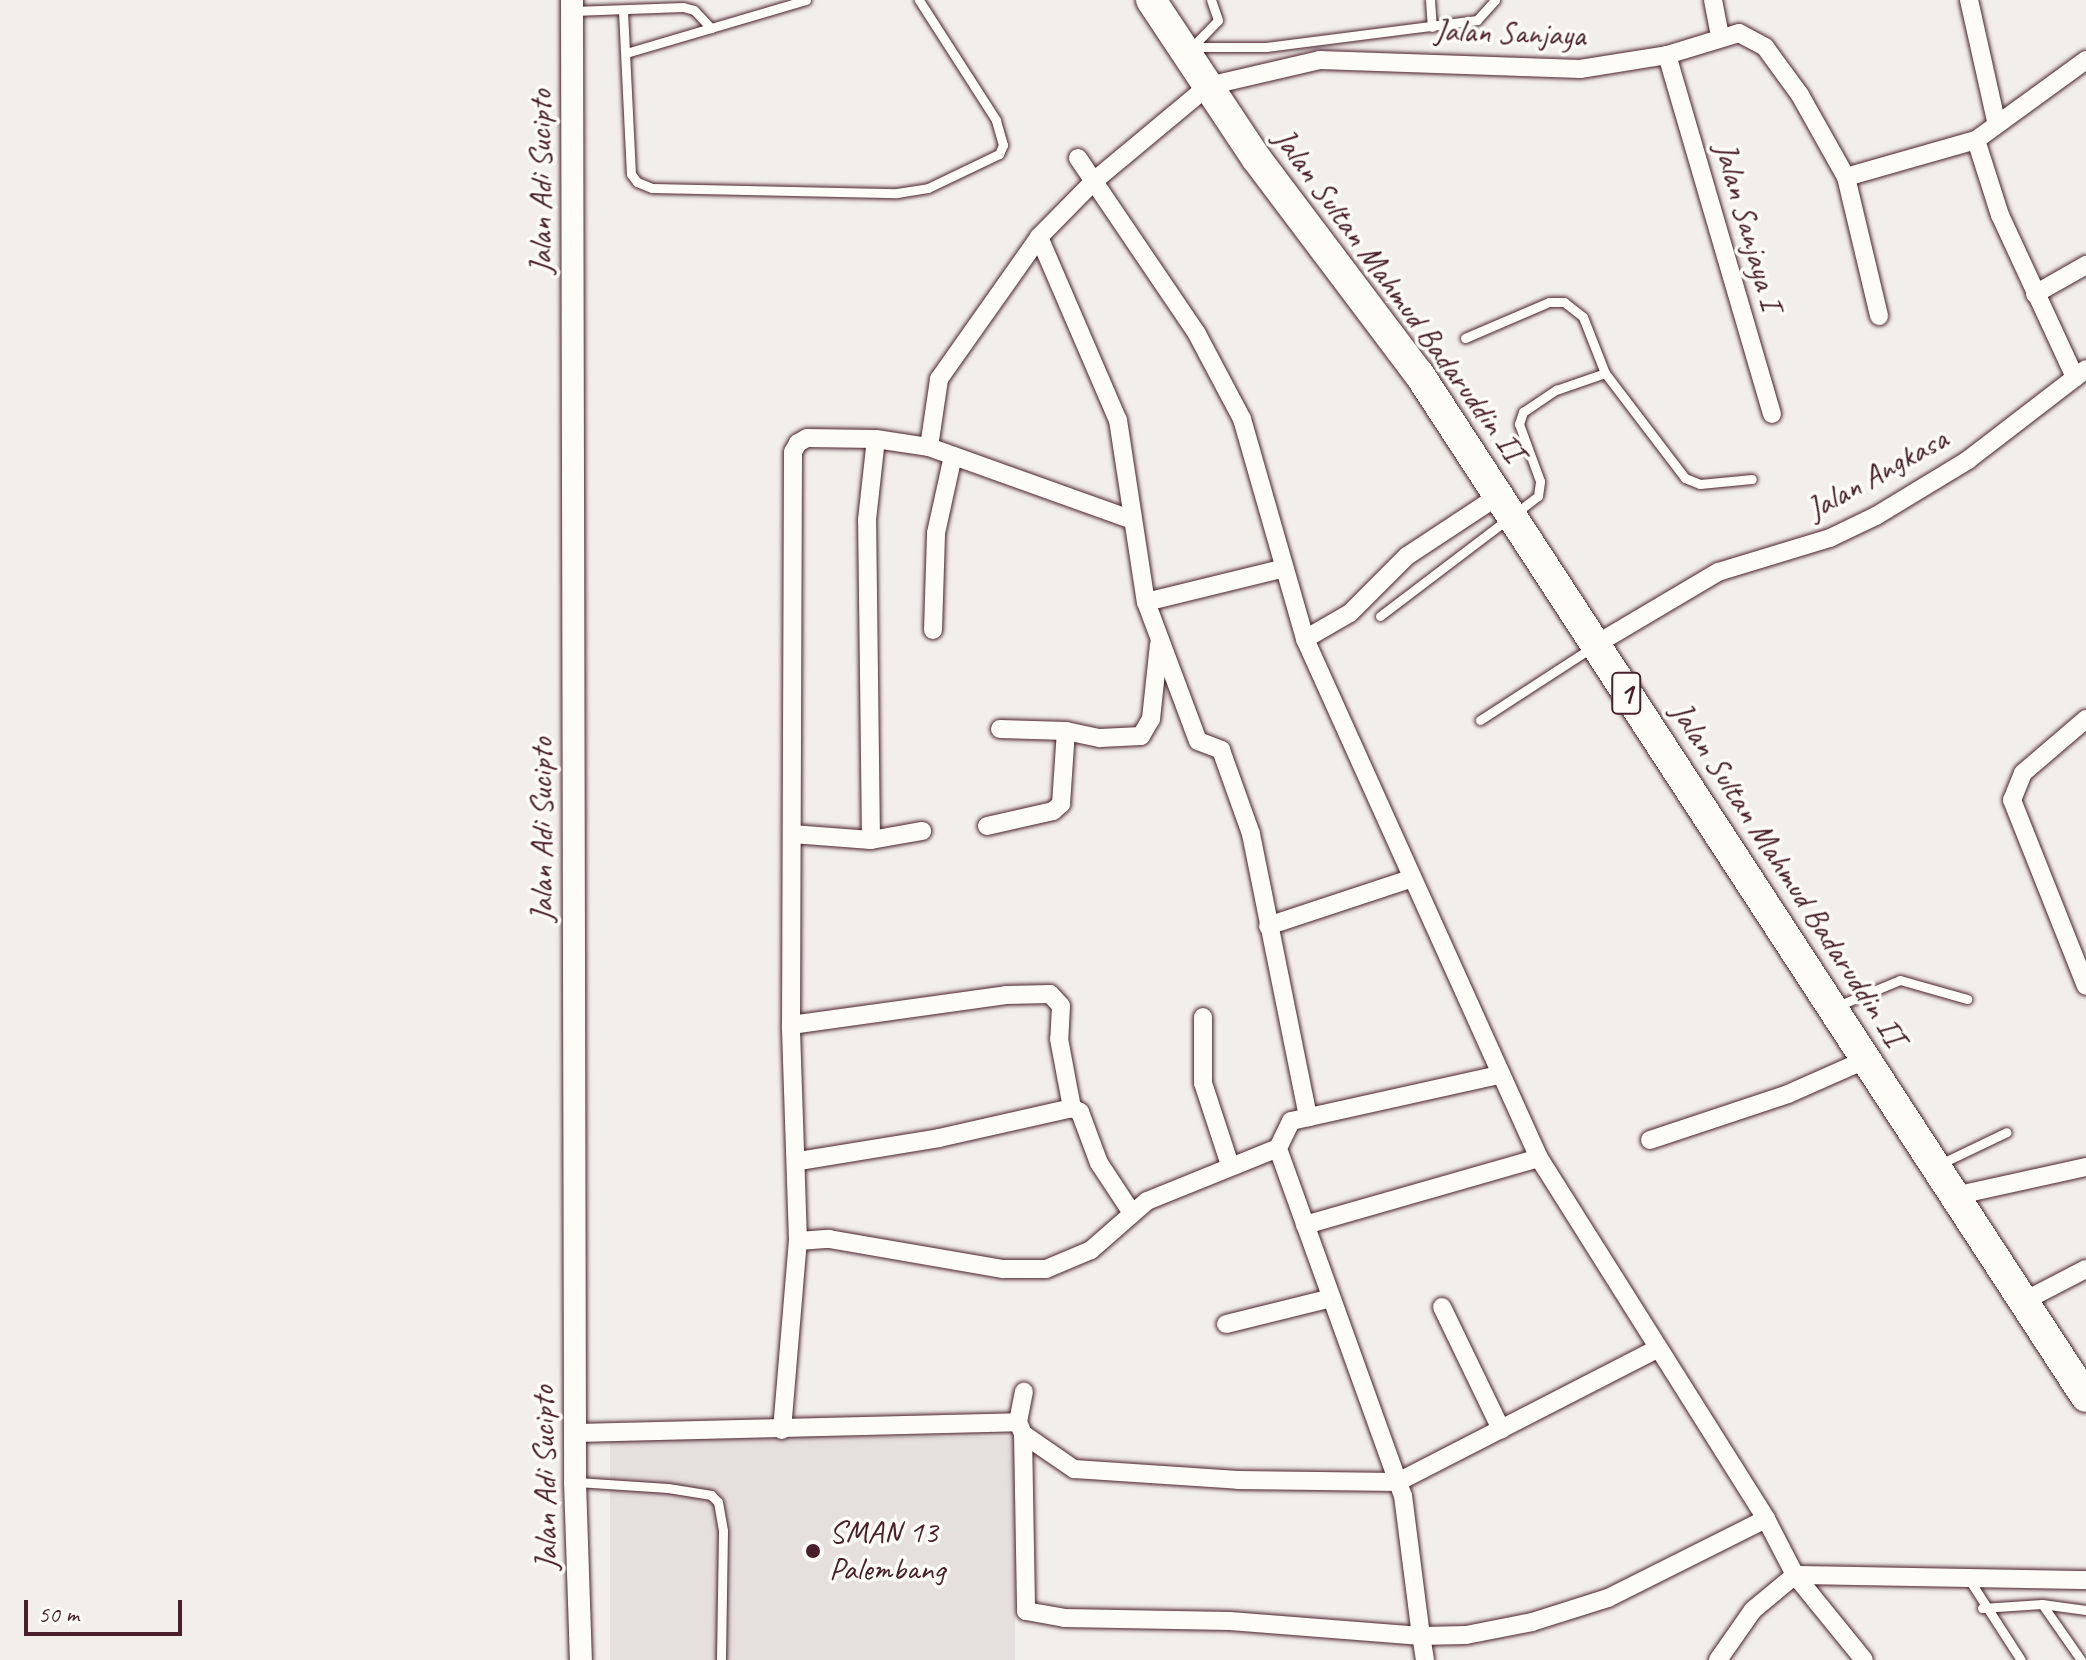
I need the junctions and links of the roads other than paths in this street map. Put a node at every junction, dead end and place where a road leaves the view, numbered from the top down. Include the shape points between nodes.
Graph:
1 (806, 0) edge
2 (919, 0) edge
3 (1151, 0) edge
4 (1211, 0) edge
5 (1430, 0) edge
6 (1495, 0) edge
7 (1713, 0) edge
8 (1969, 0) edge
9 (572, 5) edge
10 (623, 11) junction
11 (1432, 27) junction
12 (711, 28) junction
13 (1720, 35) junction
14 (1189, 47) junction
15 (626, 53) junction
16 (1667, 55) junction
17 (2086, 60) edge
18 (1208, 86) junction
19 (1996, 121) junction
20 (1976, 140) junction
21 (1078, 158) dead end
22 (1846, 177) junction
23 (1094, 181) junction
24 (1039, 237) junction
25 (2086, 265) edge
26 (2035, 294) junction
27 (1879, 316) dead end
28 (1465, 338) dead end
29 (1605, 373) junction
30 (2081, 373) edge
31 (1772, 414) dead end
32 (876, 439) junction
33 (929, 447) junction
34 (953, 456) junction
35 (1752, 479) dead end
36 (1505, 506) junction
37 (1130, 519) junction
38 (1281, 569) junction
39 (1146, 602) junction
40 (1380, 616) dead end
41 (933, 630) dead end
42 (1305, 639) junction
43 (1159, 644) junction
44 (1595, 645) junction
45 (2086, 719) edge
46 (1480, 720) dead end
47 (1000, 729) dead end
48 (1066, 731) junction
49 (987, 826) dead end
50 (922, 831) dead end
51 (792, 834) junction
52 (871, 840) junction
53 (1410, 879) junction
54 (1268, 926) junction
55 (2086, 986) edge
56 (1967, 999) dead end
57 (1832, 1009) junction
58 (1203, 1017) dead end
59 (791, 1025) junction
60 (1865, 1060) junction
61 (1499, 1075) junction
62 (1072, 1108) junction
63 (1308, 1117) junction
64 (2007, 1132) dead end
65 (1650, 1140) dead end
66 (1278, 1148) junction
67 (1539, 1158) junction
68 (799, 1161) junction
69 (1230, 1165) junction
70 (1935, 1167) junction
71 (2086, 1167) edge
72 (1954, 1196) junction
73 (1132, 1213) junction
74 (1305, 1225) junction
75 (798, 1241) junction
76 (2086, 1269) edge
77 (1328, 1299) junction
78 (2022, 1302) junction
79 (1442, 1307) dead end
80 (1226, 1324) dead end
81 (1657, 1349) junction
82 (1024, 1392) dead end
83 (2086, 1397) edge
84 (1020, 1428) junction
85 (1501, 1429) junction
86 (782, 1430) junction
87 (576, 1433) junction
88 (575, 1482) junction
89 (1398, 1482) junction
90 (1766, 1519) junction
91 (1795, 1575) junction
92 (2086, 1580) edge
93 (1970, 1581) junction
94 (2042, 1604) junction
95 (1982, 1608) junction
96 (2086, 1610) edge
97 (1421, 1636) junction
98 (581, 1660) edge
99 (721, 1660) edge
100 (1425, 1660) edge
101 (1718, 1660) edge
102 (1864, 1660) edge
103 (2021, 1660) edge
104 (2081, 1660) edge

1 - 12 lane
2 - 15 lane via 1003,136 999,154 915,192 652,188 637,182 631,174
3 - 14 highway, Jalan Sultan Mahmud Badaruddin II / 1
4 - 14 lane via 1218,20
5 - 11 lane
6 - 11 lane via 1477,20
7 - 13 street
8 - 19 street
9 - 10 lane
9 - 87 street, Jalan Adi Sucipto
10 - 12 lane via 683,7 694,10
10 - 15 lane
11 - 14 lane via 1266,47
12 - 15 lane
13 - 16 street, Jalan Sanjaya
13 - 22 street via 1739,33 1765,47 1800,95
14 - 18 highway, Jalan Sultan Mahmud Badaruddin II / 1
16 - 18 street, Jalan Sanjaya via 1580,69 1380,58 1320,60
16 - 31 street, Jalan Sanjaya I
17 - 19 street
18 - 23 street
18 - 36 highway, Jalan Sultan Mahmud Badaruddin II / 1 via 1419,374
19 - 20 street
20 - 22 street
20 - 26 street via 2000,215
21 - 23 street
22 - 27 street
23 - 24 street
23 - 38 street via 1197,334 1242,419
24 - 33 street via 939,379
24 - 37 street via 1118,420
25 - 26 street
26 - 30 street
28 - 29 lane via 1549,302 1564,302 1583,317
29 - 35 lane via 1685,478 1700,484
29 - 36 lane via 1556,390 1523,412 1519,424 1540,488
30 - 44 street, Jalan Angkasa via 1968,460 1876,516 1830,538 1718,572
32 - 33 street
32 - 51 street via 807,438 793,452
32 - 52 street via 867,520
33 - 34 street
34 - 37 street
34 - 41 street via 936,533
36 - 40 lane
36 - 42 street via 1407,556 1350,613
36 - 44 highway, Jalan Sultan Mahmud Badaruddin II / 1
37 - 39 street
38 - 39 street
38 - 42 street
39 - 43 street
42 - 53 street
43 - 48 street via 1151,719 1141,736 1100,738
43 - 54 street via 1198,741 1216,747 1225,757 1251,834
44 - 46 lane
44 - 57 highway, Jalan Sultan Mahmud Badaruddin II / 1
45 - 55 street via 2023,773 2012,800
47 - 48 street
48 - 49 street via 1061,804 1053,811
50 - 52 street
51 - 52 street
51 - 59 street
53 - 54 street
53 - 61 street
54 - 63 street
56 - 57 lane via 1900,980
57 - 60 highway, Jalan Sultan Mahmud Badaruddin II / 1
58 - 69 street via 1203,1083
59 - 62 street via 1006,995 1050,994 1061,1006 1059,1039
59 - 68 street
60 - 65 street via 1788,1094
60 - 70 highway, Jalan Sultan Mahmud Badaruddin II / 1
61 - 63 street via 1366,1109
61 - 67 street
62 - 68 street via 939,1138
62 - 73 street via 1080,1112 1099,1163
63 - 66 street via 1285,1126
64 - 70 lane
66 - 69 street
66 - 74 street
67 - 74 street
67 - 81 street
68 - 75 street
69 - 73 street via 1147,1201
70 - 72 highway, Jalan Sultan Mahmud Badaruddin II / 1
71 - 72 street
72 - 78 highway, Jalan Sultan Mahmud Badaruddin II / 1
73 - 75 street via 1091,1250 1046,1269 1003,1269 829,1239
74 - 77 street
75 - 86 street
76 - 78 street
77 - 80 street
77 - 89 street
78 - 83 highway, Jalan Sultan Mahmud Badaruddin II / 1
79 - 85 street
81 - 85 street
81 - 90 street
82 - 84 street
84 - 86 street
84 - 89 street via 1074,1469 1238,1480
84 - 97 street via 1026,1611 1064,1618 1230,1621
85 - 89 street
86 - 87 street
87 - 88 street, Jalan Adi Sucipto
88 - 98 street, Jalan Adi Sucipto
88 - 99 lane via 668,1488 715,1498 723,1531
89 - 97 street
90 - 91 street
90 - 97 street via 1608,1598 1532,1622 1466,1635
91 - 93 street
91 - 101 street via 1753,1610
91 - 102 street
92 - 93 street
93 - 95 lane
94 - 95 lane
94 - 96 lane
94 - 104 lane
95 - 103 lane
97 - 100 street

